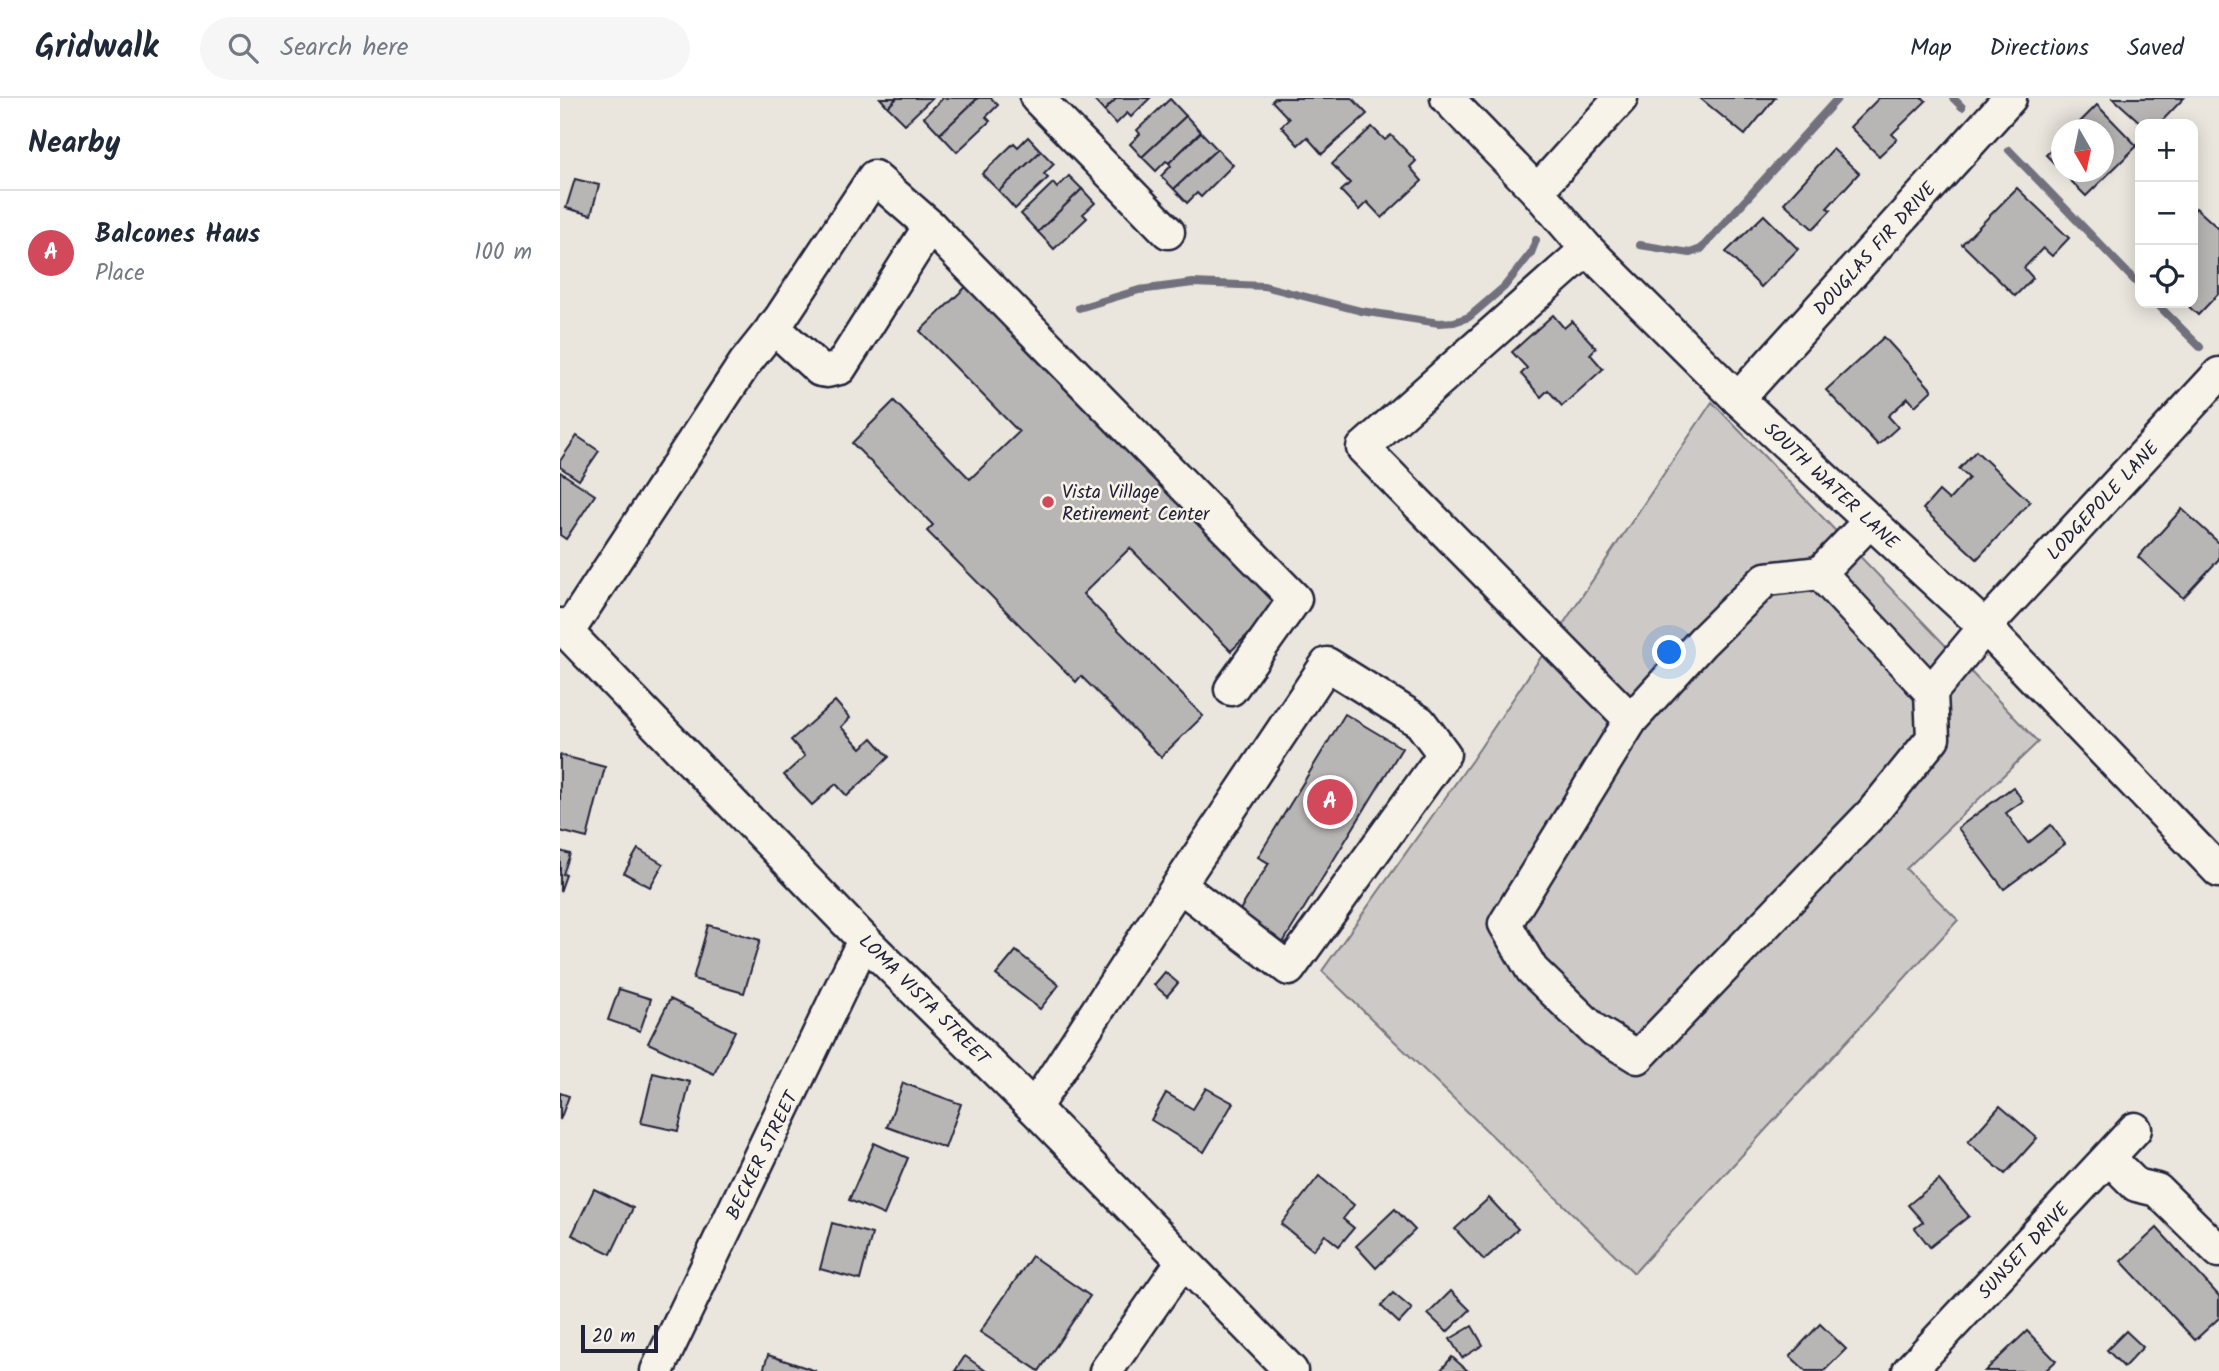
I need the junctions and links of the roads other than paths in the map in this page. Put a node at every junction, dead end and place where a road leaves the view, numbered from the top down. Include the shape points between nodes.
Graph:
1 (1037, 98) edge
2 (1447, 98) edge
3 (1621, 98) edge
4 (2010, 98) edge
5 (1537, 191) junction
6 (930, 226) junction
7 (1168, 232) dead end
8 (1587, 249) junction
9 (773, 327) junction
10 (2219, 374) edge
11 (1738, 399) junction
12 (1870, 521) junction
13 (1820, 573) junction
14 (1985, 627) junction
15 (564, 629) edge
16 (1231, 689) dead end
17 (1931, 692) junction
18 (1631, 720) junction
19 (2219, 871) edge
20 (1180, 885) junction
21 (864, 940) junction
22 (1034, 1108) junction
23 (2135, 1129) dead end
24 (2109, 1158) junction
25 (2219, 1251) edge
26 (1183, 1261) junction
27 (657, 1371) edge
28 (1106, 1371) edge
29 (1291, 1371) edge
30 (1909, 1371) edge

1 - 7 street
2 - 5 street, SOUTH WATER LANE
3 - 5 street
4 - 11 street, DOUGLAS FIR DRIVE
5 - 8 street, SOUTH WATER LANE
6 - 9 street via 840,368 820,370
6 - 9 street via 874,177
6 - 16 street via 1295,599
8 - 11 street, SOUTH WATER LANE
8 - 18 street via 1363,448
9 - 15 street
10 - 14 street, LODGEPOLE LANE
11 - 12 street, SOUTH WATER LANE
12 - 13 street
12 - 14 street, SOUTH WATER LANE
13 - 17 street
13 - 18 street via 1766,579
14 - 17 street, LODGEPOLE LANE
14 - 19 street, SOUTH WATER LANE
15 - 21 street, LOMA VISTA STREET
17 - 18 street via 1933,738 1873,812 1638,1057 1594,1030 1532,970 1505,924
20 - 20 street via 1327,664 1420,722 1444,754 1289,970
20 - 22 street
21 - 22 street, LOMA VISTA STREET
21 - 27 street, BECKER STREET
22 - 26 street, LOMA VISTA STREET
23 - 24 street, SUNSET DRIVE
24 - 25 street via 2136,1185 2157,1190
24 - 30 street, SUNSET DRIVE
26 - 28 street
26 - 29 street, LOMA VISTA STREET

